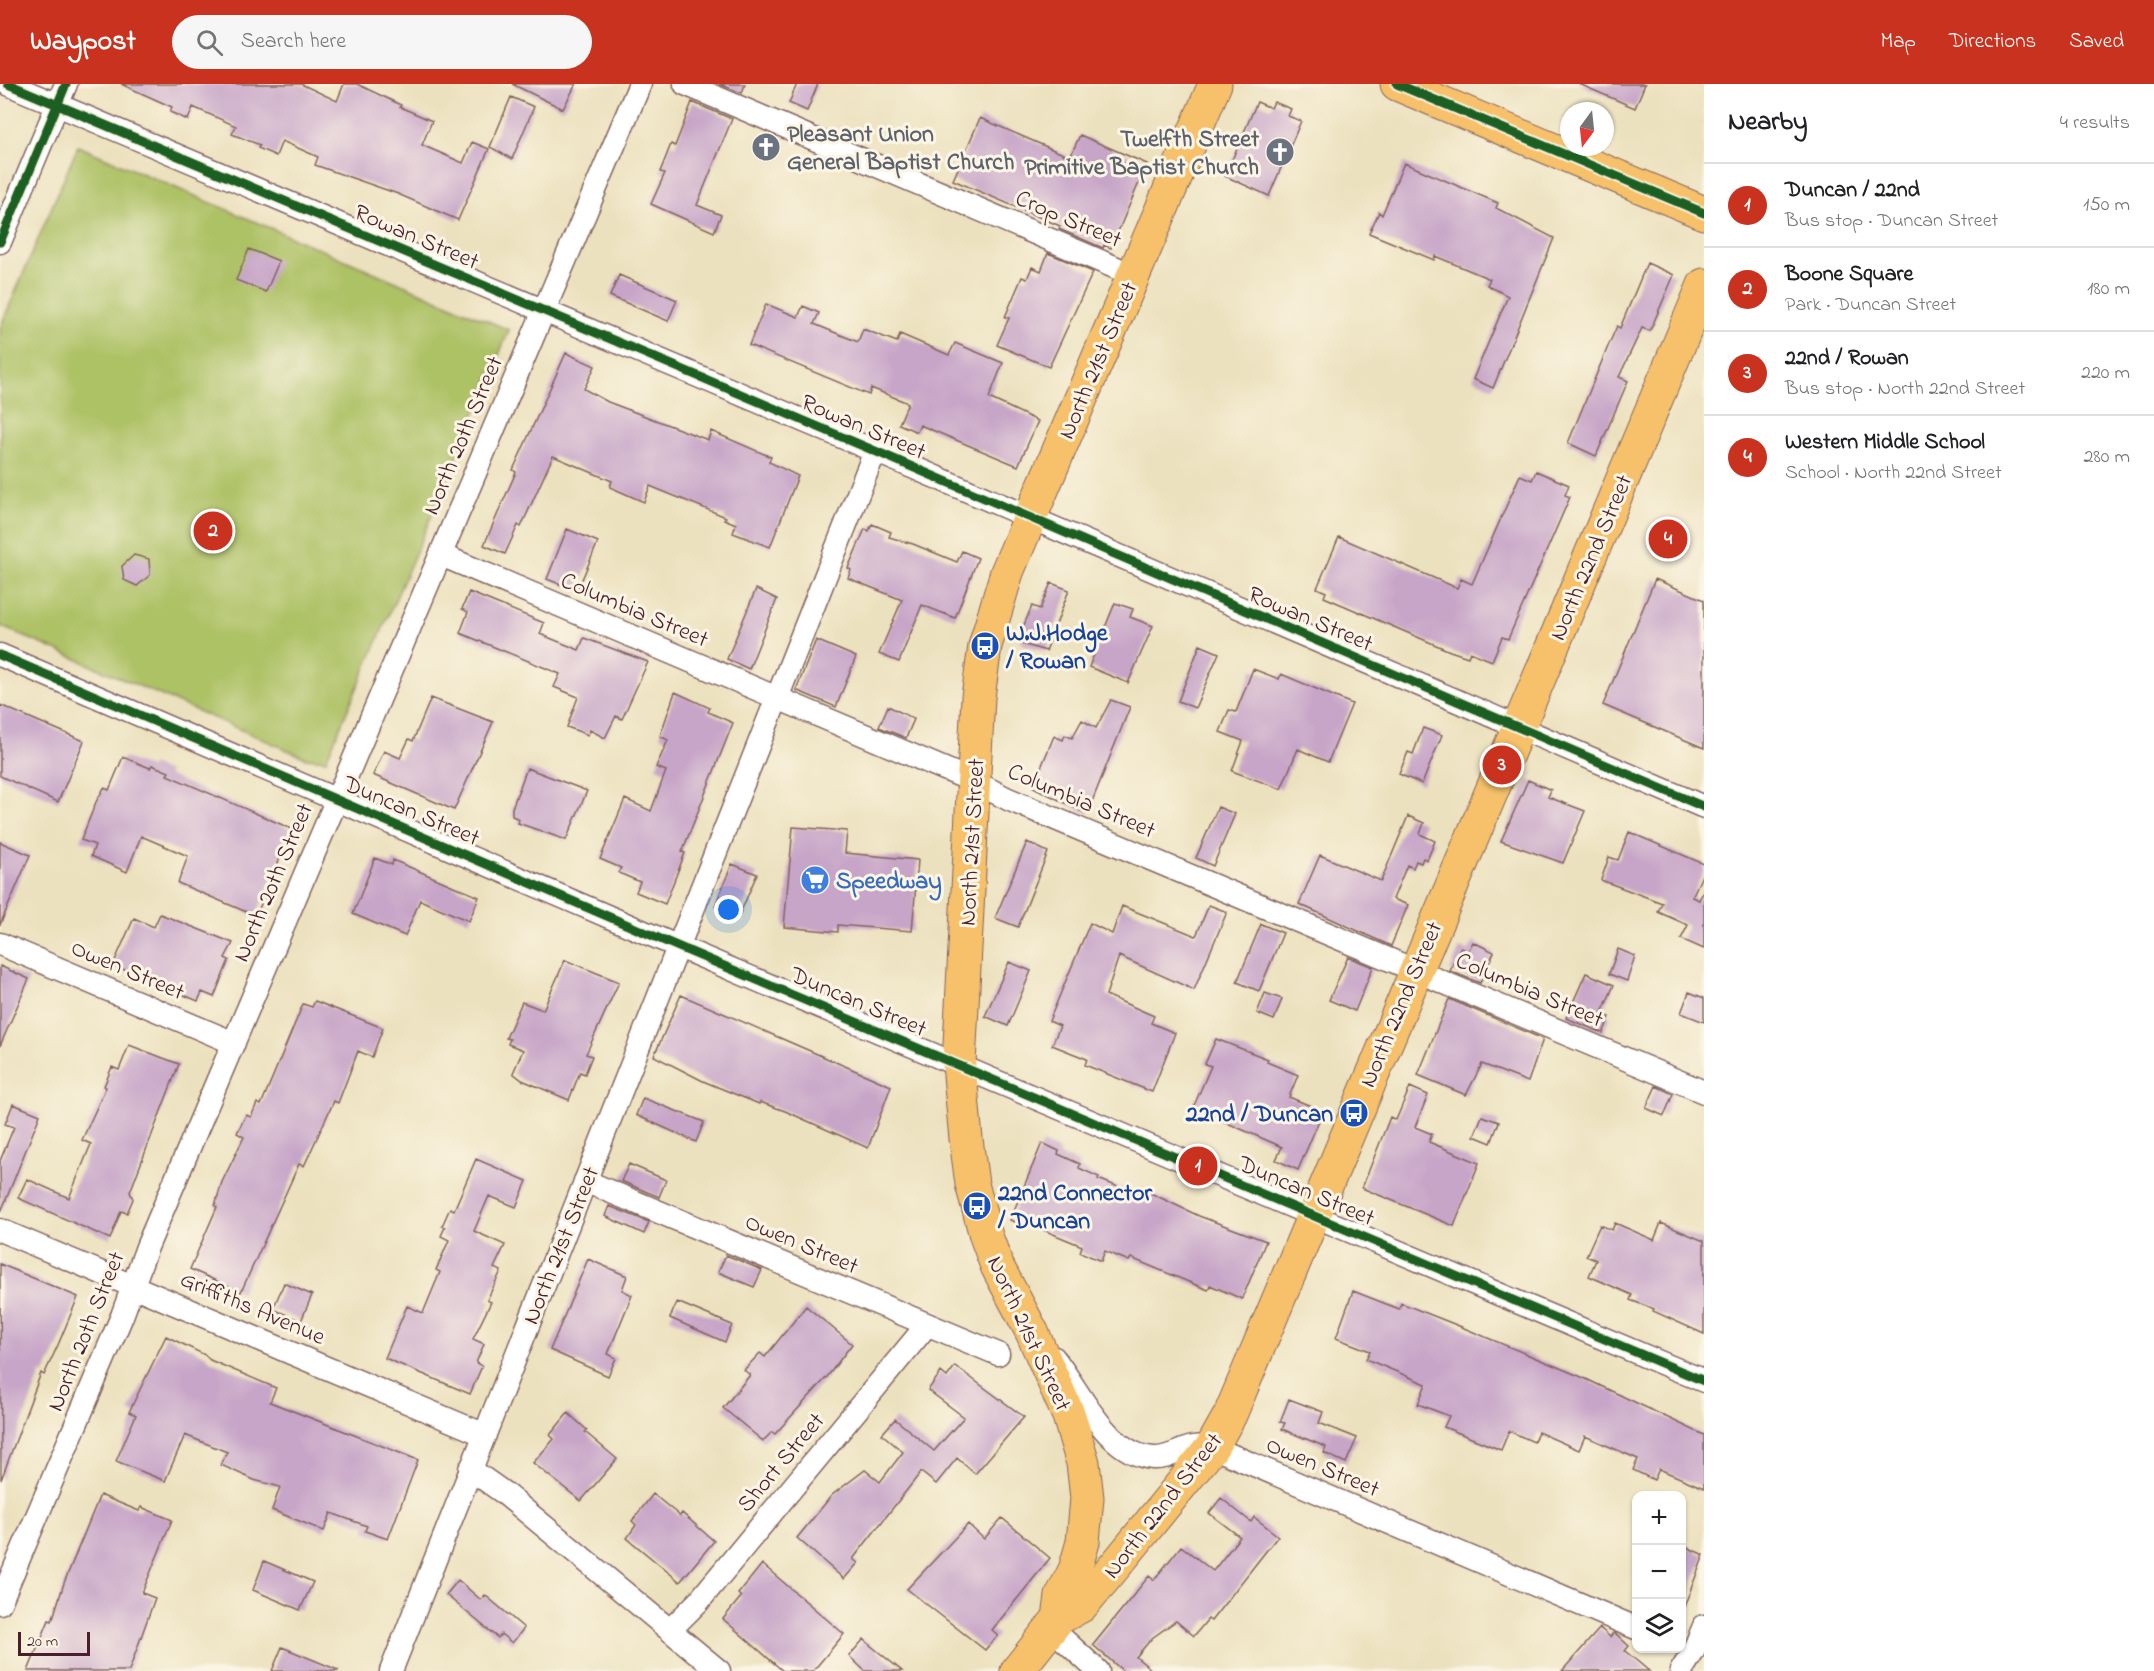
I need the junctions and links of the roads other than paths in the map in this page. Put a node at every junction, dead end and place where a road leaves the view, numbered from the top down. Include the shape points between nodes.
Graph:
1 (8, 84) edge
2 (66, 84) edge
3 (640, 84) edge
4 (685, 84) edge
5 (1215, 84) edge
6 (1397, 84) edge
7 (57, 105) junction
8 (1704, 213) edge
9 (0, 242) edge
10 (1133, 275) junction
11 (1704, 285) edge
12 (543, 311) junction
13 (875, 451) junction
14 (1030, 519) junction
15 (441, 555) junction
16 (0, 655) edge
17 (775, 699) junction
18 (1518, 728) junction
19 (975, 782) junction
20 (337, 799) junction
21 (1704, 807) edge
22 (0, 944) edge
23 (679, 947) junction
24 (1415, 969) junction
25 (234, 1043) junction
26 (959, 1064) junction
27 (1704, 1092) edge
28 (585, 1181) junction
29 (1311, 1215) junction
30 (0, 1230) edge
31 (133, 1286) junction
32 (927, 1325) junction
33 (1032, 1332) junction
34 (998, 1354) dead end
35 (1704, 1381) edge
36 (485, 1435) junction
37 (1212, 1447) junction
38 (470, 1469) junction
39 (0, 1603) edge
40 (1055, 1623) junction
41 (1632, 1626) edge
42 (1704, 1626) edge
43 (670, 1630) junction
44 (1693, 1652) edge
45 (391, 1671) edge
46 (720, 1671) edge
47 (1017, 1671) edge
48 (1098, 1671) edge
49 (1681, 1671) edge

1 - 7 street, Rowan Street
2 - 7 street
3 - 12 street, North 20th Street
4 - 10 street, Crop Street
5 - 10 main road, North 21st Street
6 - 8 main road
7 - 9 street
7 - 12 street, Rowan Street
10 - 14 main road, North 21st Street
11 - 18 main road, North 22nd Street
12 - 13 street, Rowan Street
12 - 15 street, North 20th Street
13 - 14 street, Rowan Street
13 - 17 street, North 21st Street
14 - 18 street, Rowan Street
14 - 19 main road, North 21st Street via 1006,572 985,646 978,698
15 - 17 street, Columbia Street
15 - 20 street, North 20th Street
16 - 20 street, Duncan Street
17 - 19 street, Columbia Street
17 - 23 street, North 21st Street
18 - 21 street, Rowan Street
18 - 24 main road, North 22nd Street
19 - 24 street, Columbia Street
19 - 26 main road, North 21st Street
20 - 23 street, Duncan Street
20 - 25 street, North 20th Street
22 - 25 street, Owen Street
23 - 26 street, Duncan Street
23 - 28 street, North 21st Street
24 - 27 street, Columbia Street
24 - 29 main road, North 22nd Street
25 - 31 street, North 20th Street
26 - 29 street, Duncan Street
26 - 33 main road, North 21st Street via 966,1139 980,1216 997,1266
28 - 32 street, Owen Street
28 - 36 street, North 21st Street
29 - 35 street, Duncan Street
29 - 37 main road, North 22nd Street via 1230,1414
30 - 31 street, Griffiths Avenue
31 - 36 street, Griffiths Avenue
31 - 39 street, North 20th Street
32 - 34 street, Owen Street
32 - 43 street, Short Street via 698,1602
33 - 37 street via 1068,1376 1109,1438 1133,1454 1166,1457 1193,1447
33 - 40 main road, North 21st Street via 1077,1437 1087,1498 1083,1542
36 - 38 street, North 21st Street
37 - 40 main road, North 22nd Street via 1081,1606
37 - 41 street, Owen Street
38 - 43 street
38 - 45 street, North 21st Street
40 - 47 main road, North 22nd Street
40 - 48 street
42 - 44 street
43 - 46 street
44 - 49 street

